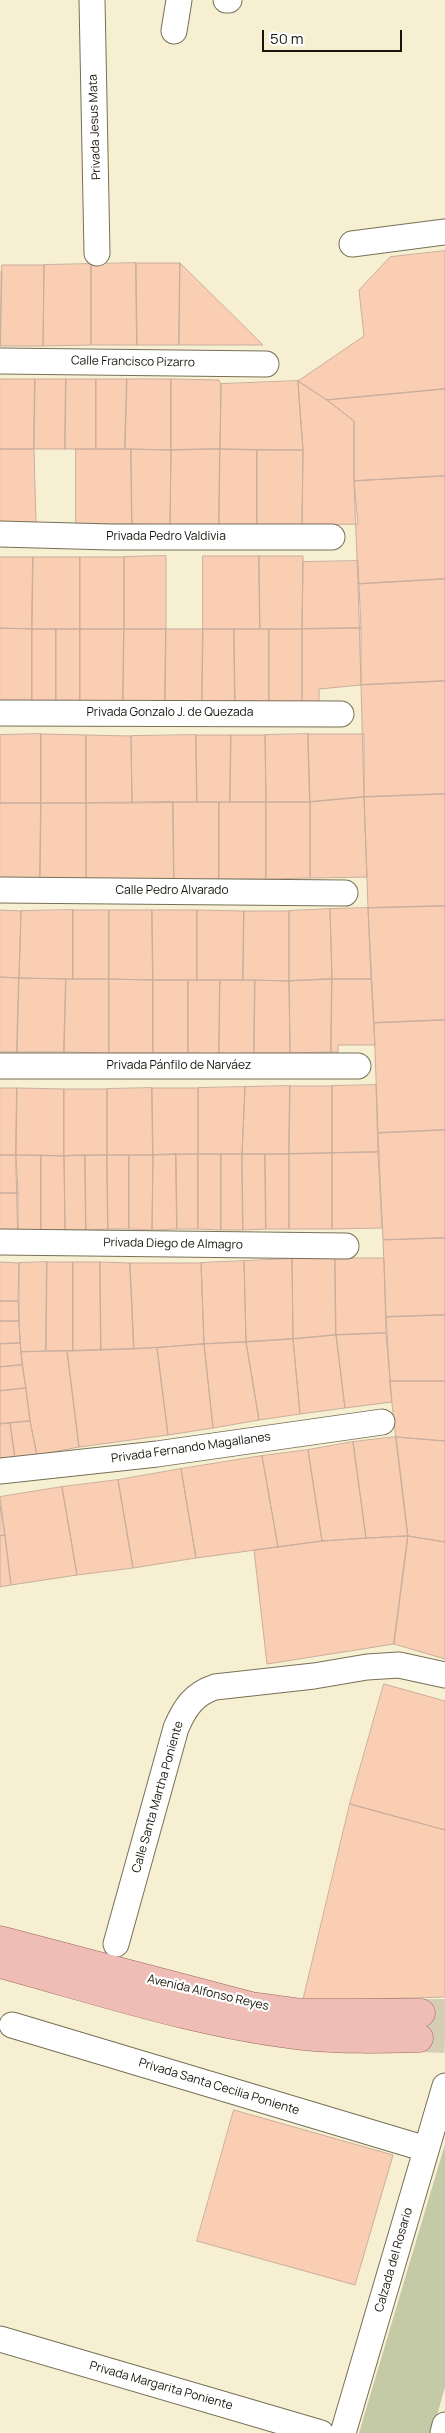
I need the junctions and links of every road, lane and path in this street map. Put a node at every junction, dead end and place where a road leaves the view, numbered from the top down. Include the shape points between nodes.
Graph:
1 (92, 0) edge
2 (179, 0) edge
3 (174, 31) dead end
4 (445, 232) edge
5 (352, 244) dead end
6 (97, 254) dead end
7 (0, 361) edge
8 (266, 364) dead end
9 (0, 534) edge
10 (332, 537) dead end
11 (0, 713) edge
12 (341, 714) dead end
13 (0, 890) edge
14 (345, 893) dead end
15 (0, 1066) edge
16 (358, 1066) dead end
17 (0, 1242) edge
18 (346, 1246) dead end
19 (382, 1422) dead end
20 (0, 1470) edge
21 (445, 1675) edge
22 (0, 1940) edge
23 (116, 1944) dead end
24 (0, 1964) edge
25 (12, 2025) dead end
26 (445, 2086) edge
27 (426, 2149) junction
28 (0, 2339) edge
29 (445, 2426) edge
30 (321, 2433) edge
31 (343, 2433) edge
32 (443, 2433) edge

1 - 6 street, Privada Jesus Mata
2 - 3 street
4 - 5 street
7 - 8 street, Calle Francisco Pizarro
9 - 10 street, Privada Pedro Valdivia
11 - 12 street, Privada Gonzalo J. de Quezada
13 - 14 street, Calle Pedro Alvarado
15 - 16 street, Privada Pánfilo de Narváez
17 - 18 street, Privada Diego de Almagro
19 - 20 street, Privada Fernando Magallanes via 157,1454
21 - 23 street, Calle Santa Martha Poniente via 399,1665 367,1667 215,1687 201,1692 190,1702 176,1728
22 - 24 main road, Avenida Alfonso Reyes via 250,2006 420,2025 367,2040 260,2030 192,2016
25 - 27 street, Privada Santa Cecilia Poniente
26 - 27 street, Calzada del Rosario
27 - 31 street, Calzada del Rosario
28 - 30 street, Privada Margarita Poniente
29 - 32 street

